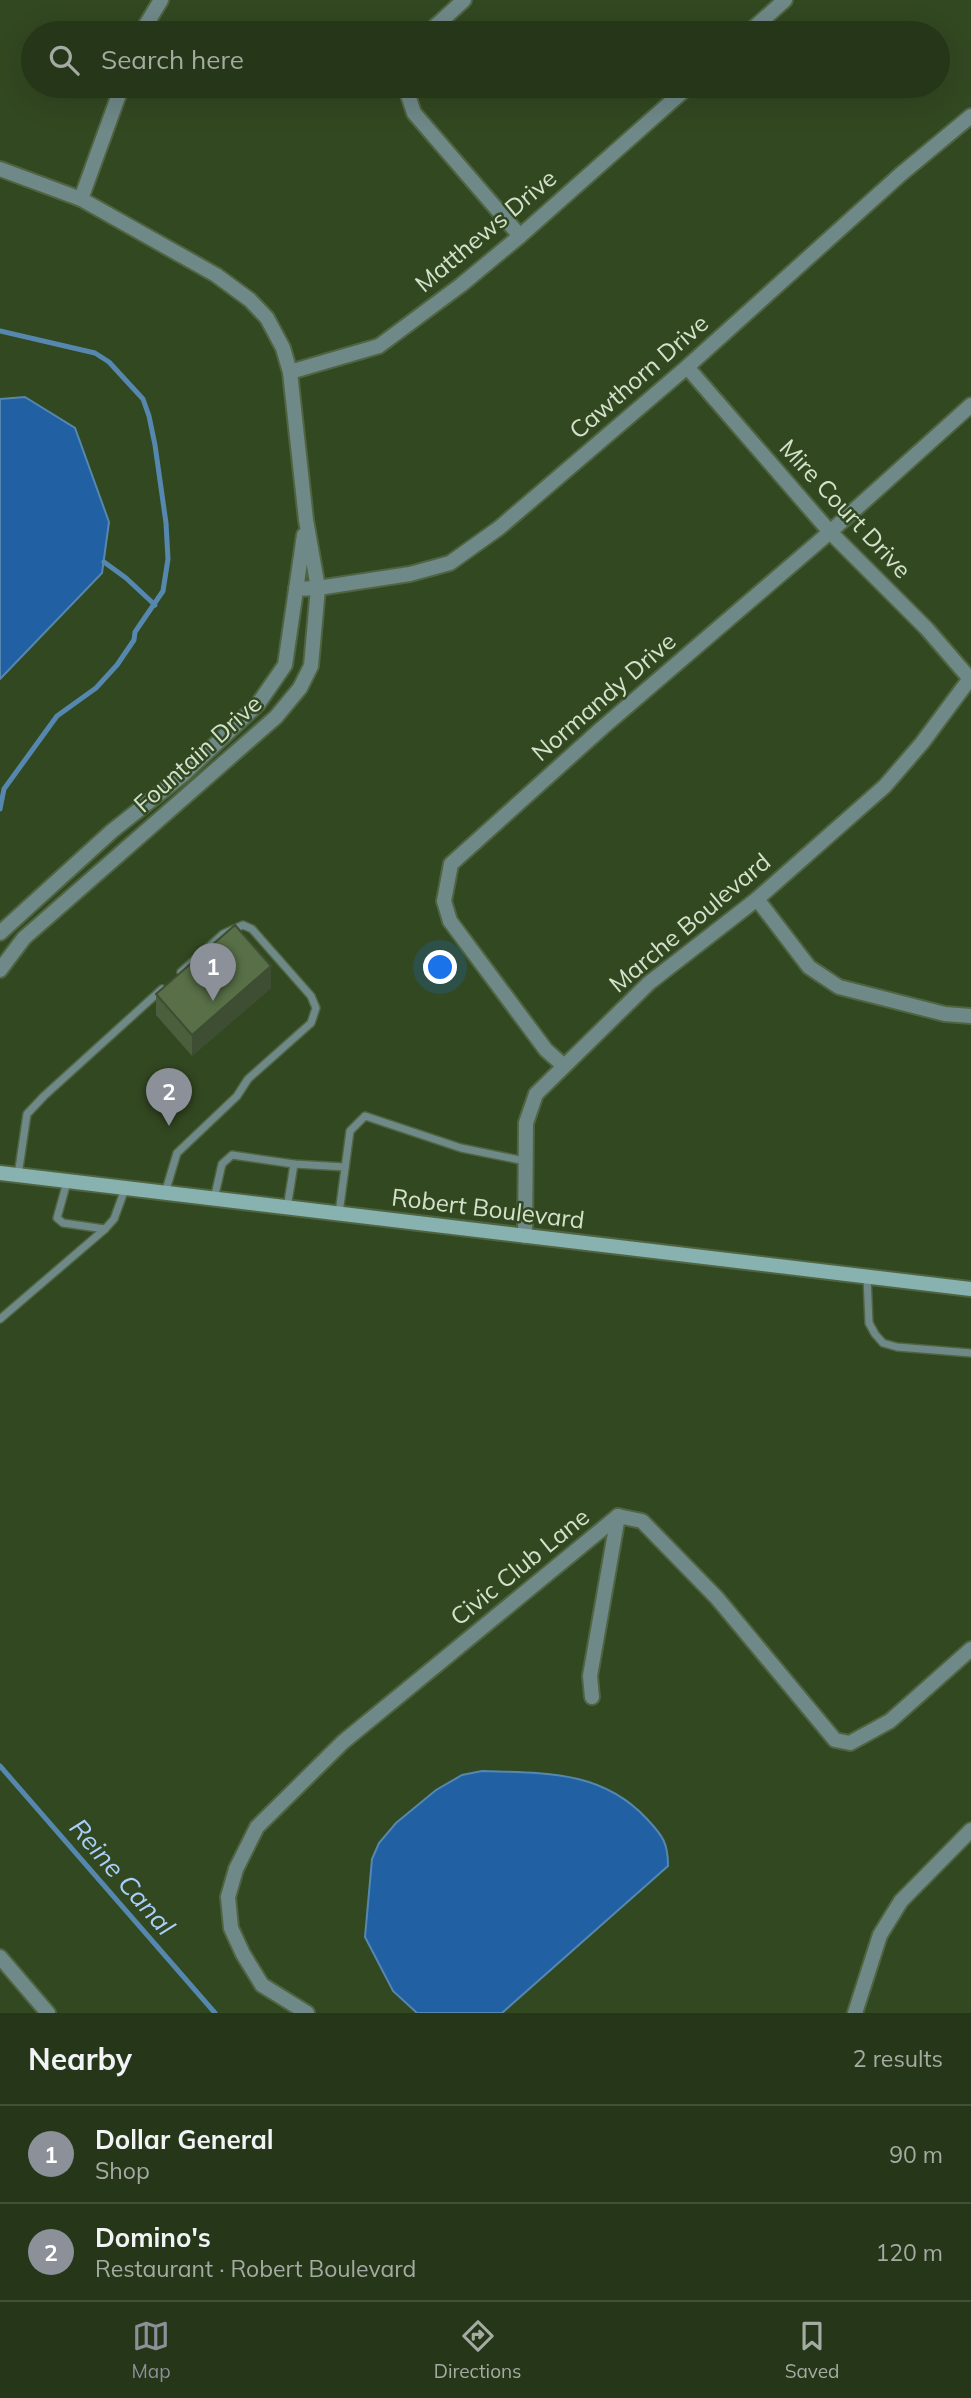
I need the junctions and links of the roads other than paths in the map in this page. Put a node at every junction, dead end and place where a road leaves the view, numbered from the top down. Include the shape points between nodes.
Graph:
1 (161, 0) edge
2 (464, 0) edge
3 (785, 0) edge
4 (148, 21) edge
5 (441, 21) edge
6 (761, 21) edge
7 (118, 98) edge
8 (409, 98) edge
9 (675, 98) edge
10 (971, 116) edge
11 (0, 169) edge
12 (81, 199) junction
13 (520, 236) junction
14 (687, 367) junction
15 (290, 372) junction
16 (971, 405) edge
17 (306, 520) junction
18 (830, 532) junction
19 (296, 589) junction
20 (318, 589) junction
21 (970, 680) edge
22 (204, 755) junction
23 (216, 769) junction
24 (757, 899) junction
25 (0, 933) edge
26 (0, 970) edge
27 (971, 1016) edge
28 (563, 1065) junction
29 (526, 1161) junction
30 (294, 1164) junction
31 (345, 1167) junction
32 (0, 1173) edge
33 (18, 1175) junction
34 (67, 1182) junction
35 (125, 1189) junction
36 (164, 1193) junction
37 (214, 1199) junction
38 (287, 1208) junction
39 (339, 1214) junction
40 (105, 1228) junction
41 (524, 1236) junction
42 (867, 1277) junction
43 (971, 1289) edge
44 (0, 1319) edge
45 (971, 1353) edge
46 (618, 1516) junction
47 (971, 1649) edge
48 (592, 1697) dead end
49 (971, 1830) edge
50 (0, 1957) edge
51 (48, 2013) edge
52 (307, 2013) edge
53 (855, 2013) edge

1 - 4 street
2 - 5 street
3 - 6 street
7 - 12 street
8 - 13 street via 414,113
9 - 13 street, Matthews Drive
10 - 14 street, Cawthorn Drive
11 - 12 street, Fountain Drive
12 - 15 street, Fountain Drive via 216,275 250,300 267,318
13 - 15 street, Matthews Drive via 379,346
14 - 18 street, Mire Court Drive
14 - 20 street, Cawthorn Drive via 499,528 450,563
15 - 17 street, Fountain Drive
16 - 18 street, Normandy Drive
17 - 19 street, Fountain Drive
17 - 20 street, Fountain Drive
18 - 21 street, Mire Court Drive via 927,629
18 - 28 street, Normandy Drive via 451,864 444,901 450,921 546,1050
19 - 20 street, Cawthorn Drive
19 - 22 street, Fountain Drive via 285,665 258,704
20 - 23 street, Fountain Drive via 311,666 300,688 276,717
21 - 24 street, Marche Boulevard via 885,786
22 - 23 street
22 - 25 street, Fountain Drive
23 - 26 street, Fountain Drive via 24,938
24 - 27 street via 809,967 839,987 945,1014
24 - 28 street, Marche Boulevard via 649,983
28 - 29 street, Marche Boulevard via 536,1094 526,1123
29 - 31 lane via 461,1148 365,1116 350,1131
29 - 41 street, Marche Boulevard
30 - 31 lane
30 - 37 lane via 232,1155 222,1164
30 - 38 lane
31 - 39 lane
32 - 33 main road, Robert Boulevard
33 - 34 main road, Robert Boulevard
33 - 36 lane via 27,1114 223,934 243,925 252,929 312,996 314,1017 177,1153
34 - 35 main road, Robert Boulevard
34 - 40 lane via 57,1217 63,1223
35 - 36 main road, Robert Boulevard
35 - 40 lane via 114,1219
36 - 37 main road, Robert Boulevard
37 - 38 main road, Robert Boulevard
38 - 39 main road, Robert Boulevard
39 - 41 main road, Robert Boulevard
40 - 44 lane
41 - 42 main road, Robert Boulevard
42 - 43 main road, Robert Boulevard
42 - 45 lane via 869,1323 883,1343
46 - 47 street, Civic Club Lane via 642,1521 718,1598 835,1740 850,1743 890,1721
46 - 48 street via 590,1676
46 - 52 street, Civic Club Lane via 343,1742 257,1827 228,1897 231,1928 262,1985
49 - 53 street via 901,1902 880,1935
50 - 51 street

